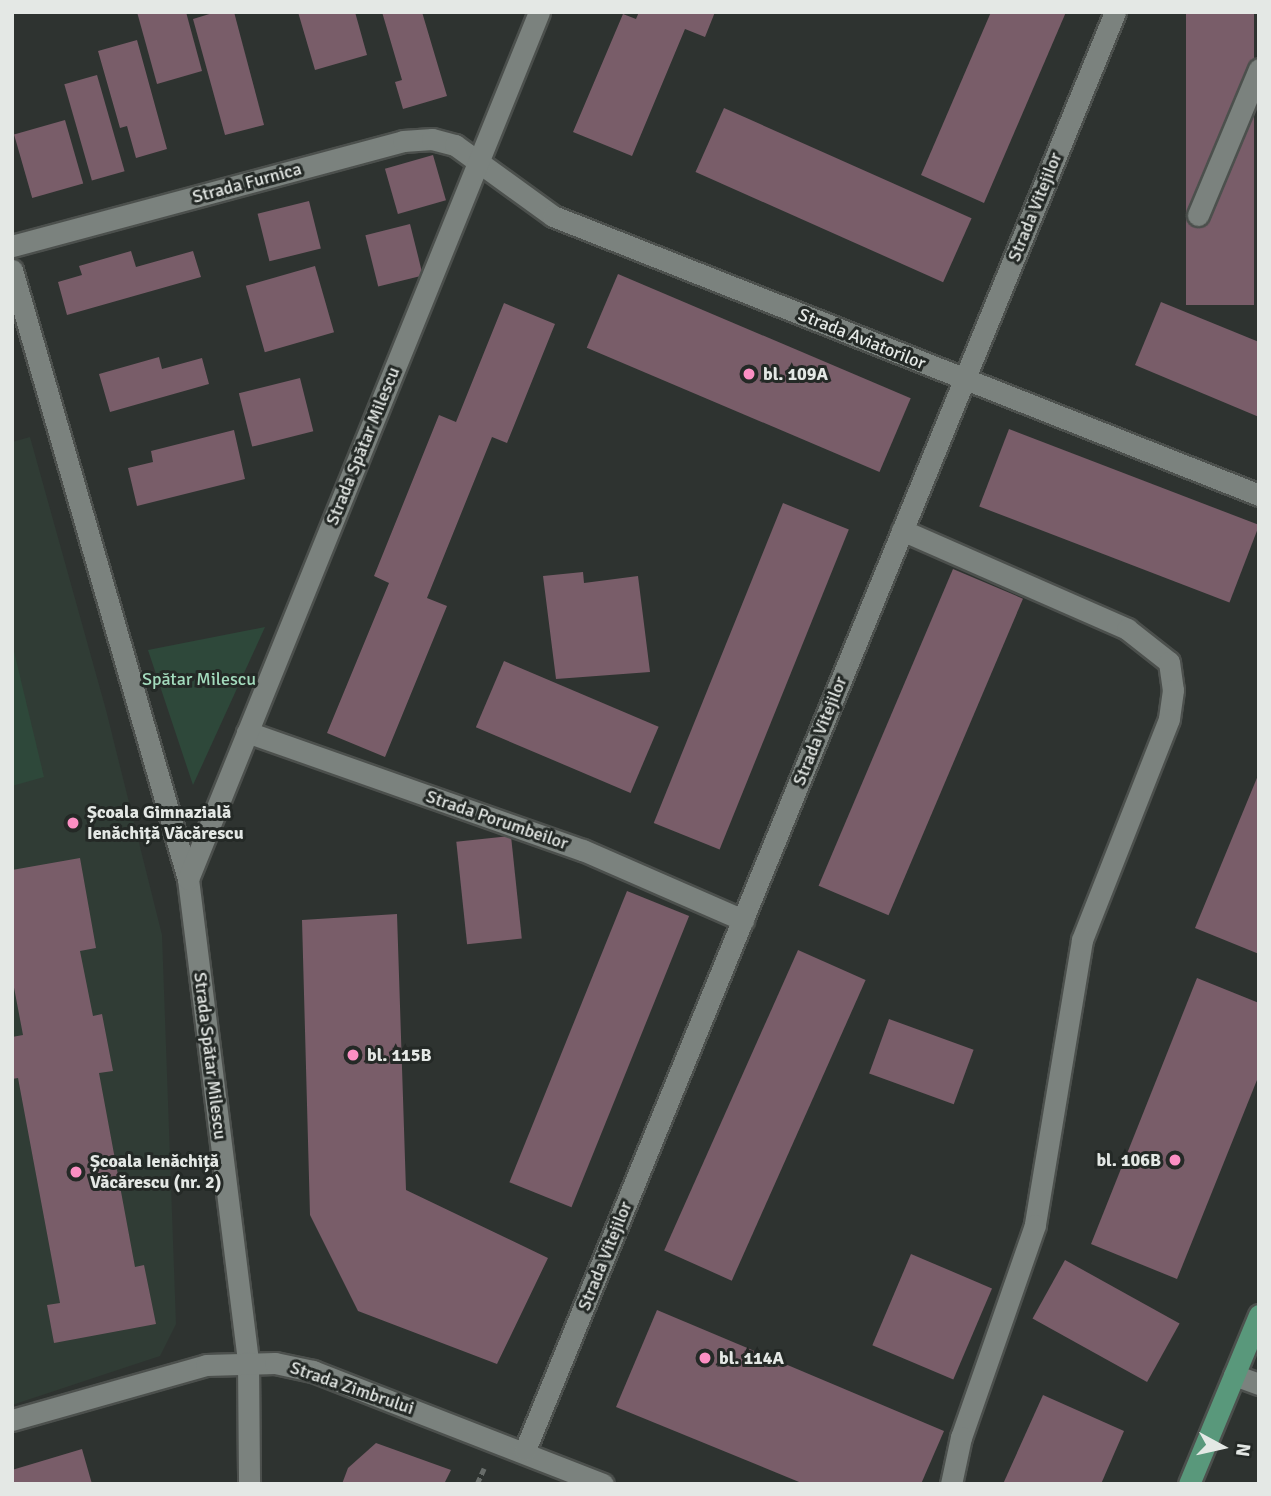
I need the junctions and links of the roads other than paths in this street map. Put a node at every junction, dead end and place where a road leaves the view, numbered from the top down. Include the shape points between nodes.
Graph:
1 (539, 12) edge
2 (1115, 12) edge
3 (1259, 69) edge
4 (479, 161) junction
5 (1198, 215) dead end
6 (12, 246) edge
7 (12, 270) edge
8 (964, 379) junction
9 (1259, 495) edge
10 (902, 530) junction
11 (247, 732) junction
12 (188, 879) junction
13 (743, 920) junction
14 (1259, 1315) edge
15 (248, 1362) junction
16 (1234, 1375) junction
17 (1259, 1384) edge
18 (12, 1420) edge
19 (525, 1450) junction
20 (250, 1484) edge
21 (603, 1484) edge
22 (951, 1484) edge
23 (1189, 1484) edge

1 - 4 street, Strada Spătar Milescu
2 - 8 street, Strada Vitejilor
3 - 5 street
4 - 6 street, Strada Furnica via 455,145 432,139 403,141
4 - 8 street, Strada Aviatorilor via 553,216
4 - 11 street, Strada Spătar Milescu
7 - 12 street, Strada Spătar Milescu
8 - 9 street, Strada Aviatorilor
8 - 10 street, Strada Vitejilor
10 - 13 street, Strada Vitejilor
10 - 22 street via 1127,629 1169,662 1173,690 1169,719 1082,940 1035,1225 961,1437
11 - 12 street, Strada Spătar Milescu
11 - 13 street, Strada Porumbeilor via 583,850
12 - 15 street, Strada Spătar Milescu
13 - 19 street, Strada Vitejilor
14 - 16 main road
15 - 18 street, Strada Zimbrului via 205,1364
15 - 19 street, Strada Zimbrului via 313,1371
15 - 20 street, Strada Spătar Milescu
16 - 17 street
16 - 23 main road
19 - 21 street, Strada Zimbrului

